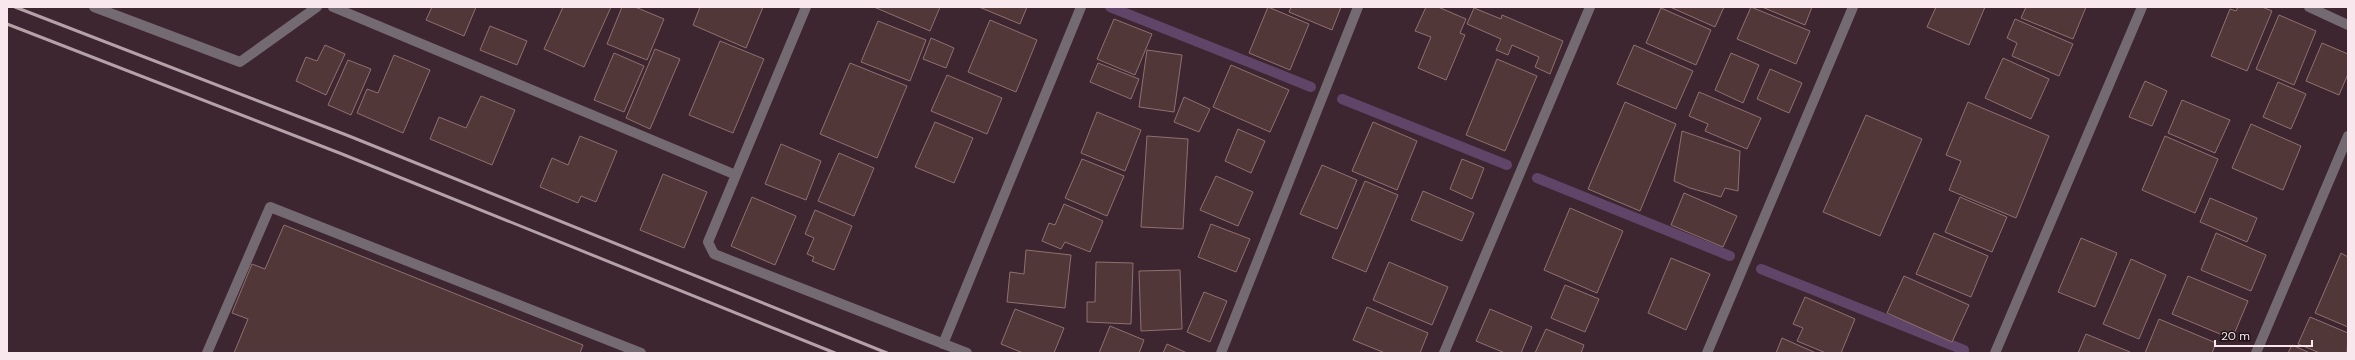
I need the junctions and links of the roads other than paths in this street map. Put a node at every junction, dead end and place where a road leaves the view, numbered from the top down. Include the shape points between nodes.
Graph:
1 (94, 7) edge
2 (318, 7) edge
3 (334, 7) edge
4 (806, 7) edge
5 (1081, 7) edge
6 (1358, 7) edge
7 (1590, 7) edge
8 (1853, 7) edge
9 (2142, 7) edge
10 (2309, 7) edge
11 (2348, 25) edge
12 (2348, 136) edge
13 (736, 175) junction
14 (943, 344) junction
15 (207, 353) edge
16 (641, 353) edge
17 (967, 353) edge
18 (1221, 353) edge
19 (1444, 353) edge
20 (1707, 353) edge
21 (1995, 353) edge
22 (2256, 353) edge

1 - 2 street via 240,62
3 - 13 street
4 - 13 street
5 - 14 street
6 - 18 street
7 - 19 street
8 - 20 street
9 - 21 street
10 - 11 street
12 - 22 street
13 - 14 street via 708,242 714,254
14 - 17 street
15 - 16 street via 270,207

